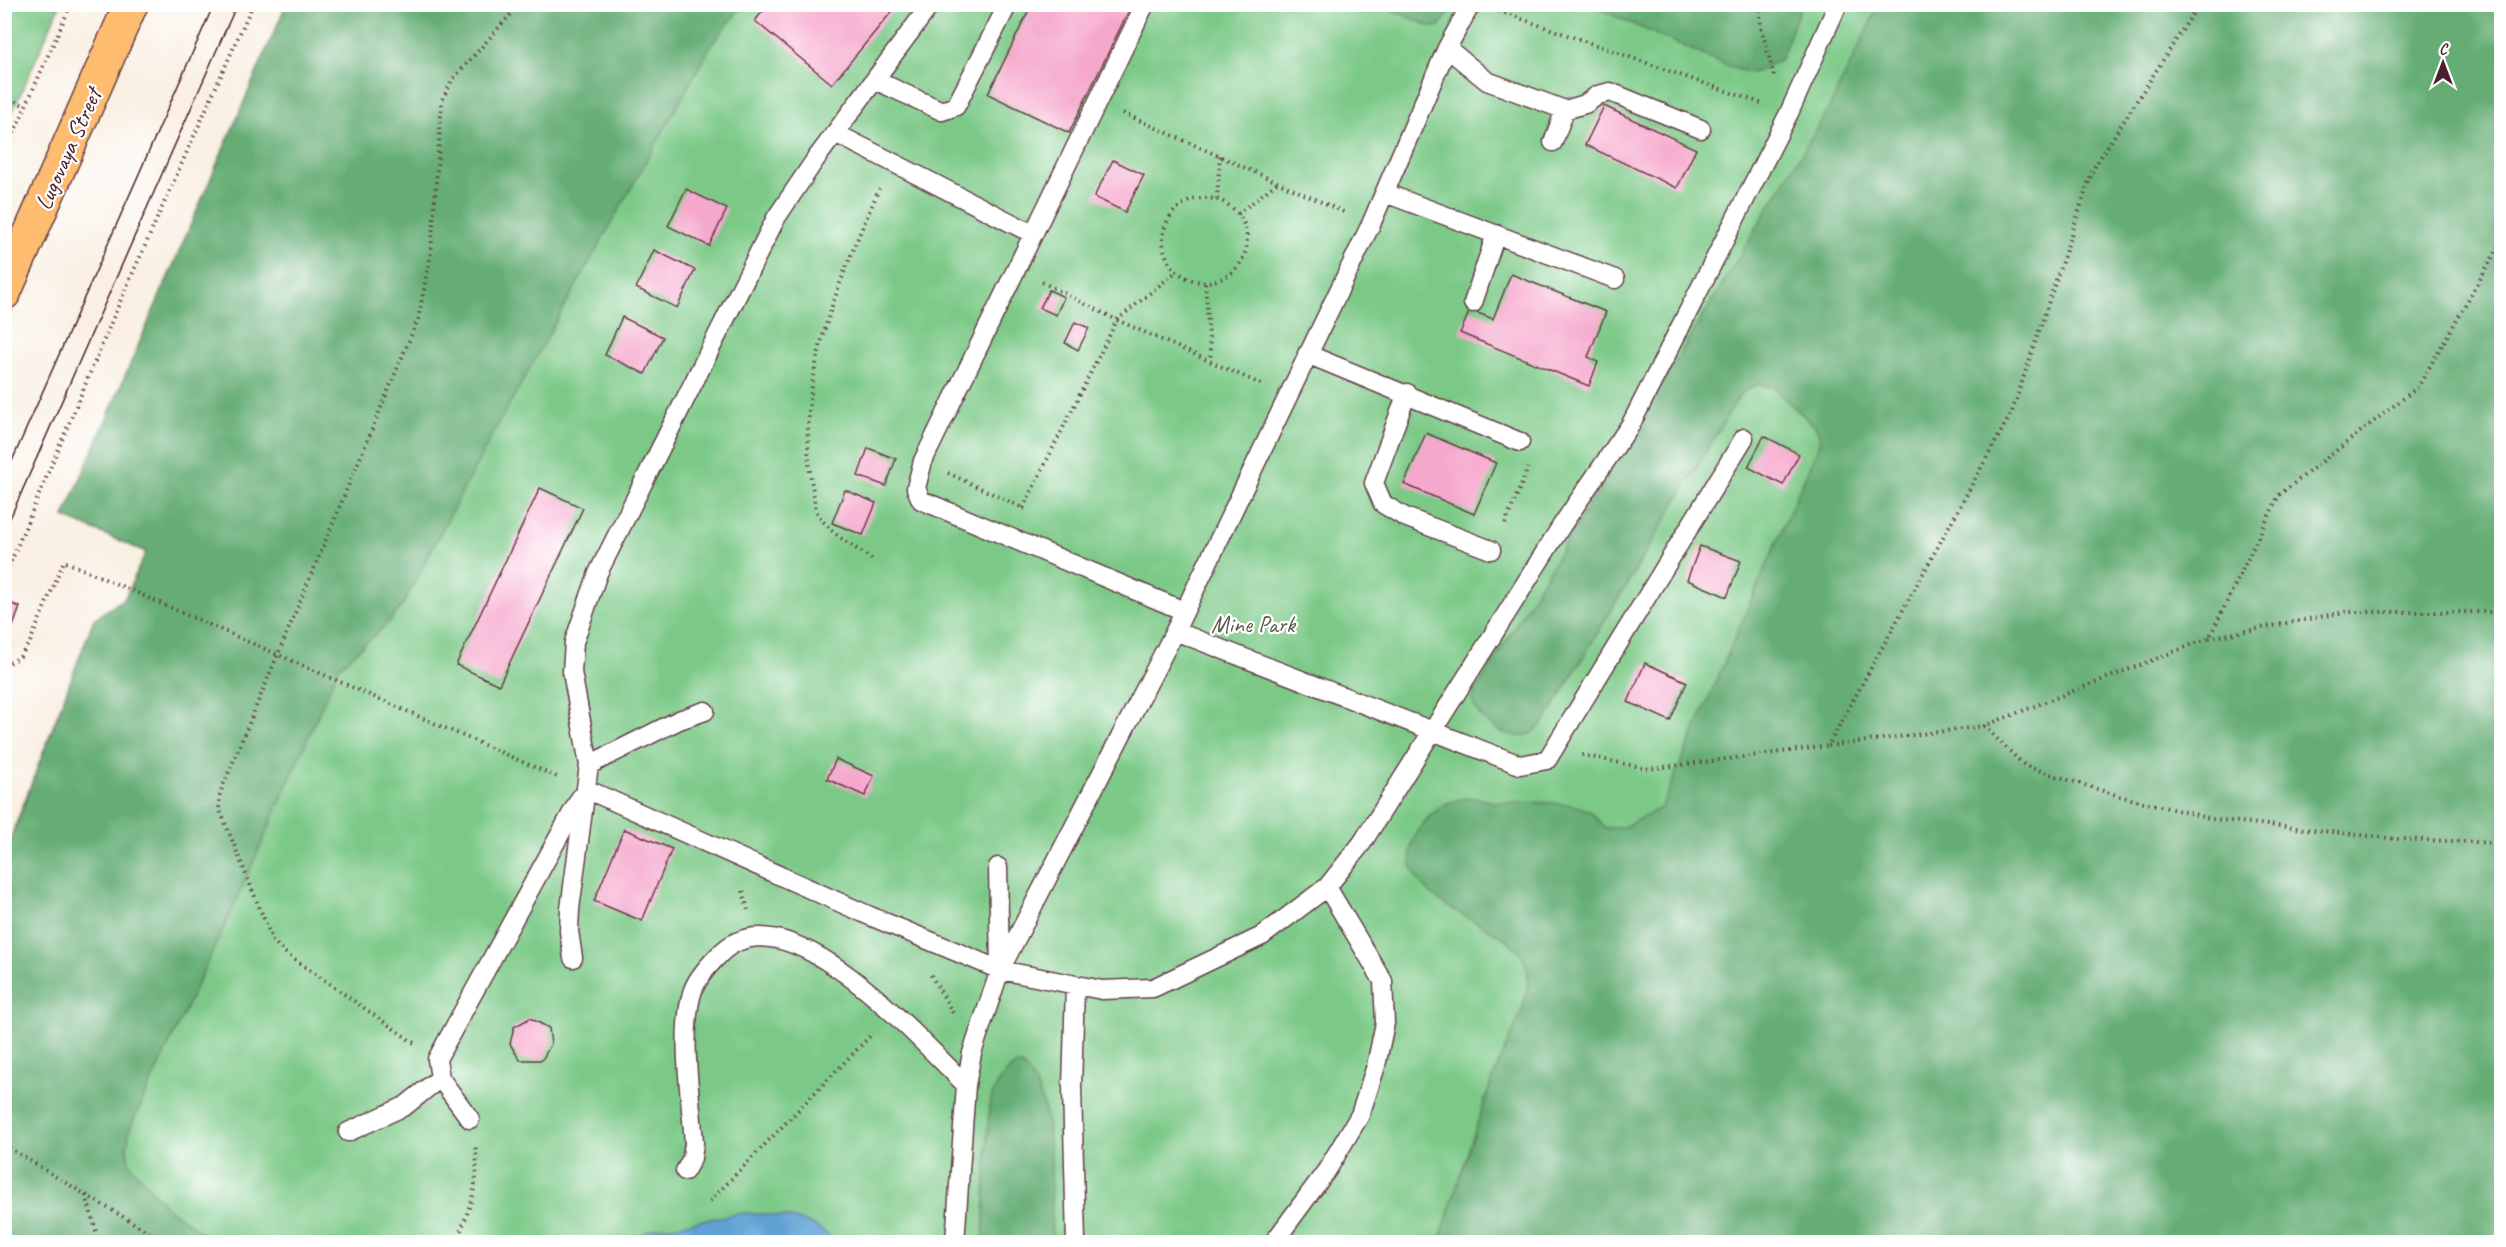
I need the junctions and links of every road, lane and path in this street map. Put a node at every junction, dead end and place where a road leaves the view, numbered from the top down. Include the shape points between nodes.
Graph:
1 (71, 4) edge
2 (131, 4) edge
3 (253, 4) edge
4 (520, 4) edge
5 (931, 4) edge
6 (1008, 4) edge
7 (1145, 4) edge
8 (1470, 4) edge
9 (1759, 4) edge
10 (1838, 4) edge
11 (2199, 4) edge
12 (1492, 8) dead end
13 (1447, 48) junction
14 (875, 80) junction
15 (4, 97) edge
16 (1098, 100) junction
17 (26, 106) junction
18 (1565, 110) junction
19 (1789, 113) junction
20 (1701, 129) dead end
21 (836, 133) junction
22 (1553, 142) dead end
23 (4, 155) edge
24 (1220, 155) junction
25 (891, 160) junction
26 (1278, 182) junction
27 (1384, 193) junction
28 (1217, 200) junction
29 (1238, 214) junction
30 (1371, 224) junction
31 (1033, 234) junction
32 (1496, 234) junction
33 (2502, 241) edge
34 (1017, 270) junction
35 (1177, 271) junction
36 (1615, 279) dead end
37 (1205, 283) junction
38 (4, 293) edge
39 (1473, 303) dead end
40 (1117, 320) junction
41 (1307, 354) junction
42 (1211, 361) junction
43 (1407, 393) junction
44 (1287, 396) junction
45 (1744, 438) dead end
46 (1520, 441) joint
47 (1023, 508) dead end
48 (1491, 550) joint
49 (872, 559) dead end
50 (4, 578) edge
51 (1184, 611) junction
52 (2502, 612) edge
53 (1175, 631) junction
54 (2209, 638) junction
55 (4, 642) edge
56 (277, 654) junction
57 (4, 657) edge
58 (4, 665) edge
59 (705, 711) dead end
60 (1984, 726) junction
61 (1433, 731) junction
62 (1828, 746) junction
63 (1555, 748) junction
64 (589, 765) junction
65 (586, 789) junction
66 (2502, 843) edge
67 (735, 854) junction
68 (998, 867) dead end
69 (1327, 887) junction
70 (754, 937) junction
71 (573, 958) dead end
72 (1000, 970) junction
73 (928, 972) dead end
74 (1075, 987) junction
75 (892, 1014) junction
76 (972, 1053) junction
77 (437, 1059) junction
78 (441, 1078) junction
79 (966, 1085) junction
80 (470, 1119) joint
81 (348, 1132) dead end
82 (4, 1145) edge
83 (685, 1171) dead end
84 (86, 1195) junction
85 (710, 1201) dead end
86 (99, 1242) edge
87 (166, 1242) edge
88 (456, 1242) edge
89 (955, 1242) edge
90 (1076, 1242) edge
91 (1275, 1242) edge

1 - 17 path
2 - 38 main road, Lugovaya Street
3 - 50 path
4 - 56 path via 452,80 442,100 431,253 418,319
5 - 14 lane
6 - 14 lane via 956,106 950,110 942,111
7 - 16 lane
8 - 13 lane
9 - 19 path via 1771,68
10 - 19 lane
11 - 62 path via 2093,169 2012,412
12 - 19 path
13 - 18 lane via 1487,81
13 - 27 lane
14 - 21 lane
15 - 17 path
16 - 24 path
16 - 31 lane
17 - 23 path
18 - 20 lane via 1610,92
18 - 22 lane
19 - 61 lane via 1631,423
21 - 25 lane
21 - 64 lane via 776,218 598,573 574,642 572,672
24 - 26 path
24 - 28 path
25 - 31 lane
25 - 49 path via 829,315 813,375 807,456 818,514 836,536
26 - 29 path
26 - 30 path
27 - 30 lane
27 - 32 lane
28 - 29 path
28 - 35 path via 1194,198 1168,218 1162,240
29 - 37 path via 1245,229 1242,261 1226,276
30 - 41 lane
31 - 34 lane
32 - 36 lane
32 - 39 lane
33 - 54 path via 2418,387 2279,495
34 - 40 path
34 - 51 lane via 923,461 916,489 921,500
35 - 37 path
35 - 40 path
37 - 42 path
40 - 42 path
40 - 47 path
41 - 43 lane
41 - 44 lane
42 - 44 path
43 - 46 lane
43 - 48 lane via 1374,483 1383,504 1405,517
44 - 51 lane
45 - 63 lane
46 - 48 path via 1528,457 1526,477
51 - 53 lane
52 - 54 path via 2345,612
53 - 61 lane
53 - 72 lane
54 - 60 path
55 - 57 path via 10,645
56 - 58 path via 64,561 30,642 19,658
56 - 65 path
56 - 77 path via 220,794 219,808 273,941
59 - 64 lane
60 - 62 path
60 - 66 path via 2025,766 2119,796 2213,819 2397,839
61 - 63 lane via 1520,765 1547,760
61 - 69 lane via 1385,810
62 - 63 path via 1649,769
64 - 65 lane
65 - 67 lane
65 - 71 lane via 570,909
65 - 77 lane
67 - 70 path
67 - 72 lane
68 - 72 lane
69 - 74 lane via 1262,936 1153,988
69 - 91 lane via 1383,981 1385,1023 1360,1115 1327,1170
70 - 75 lane via 792,941 827,961
70 - 83 lane via 733,943 721,952 692,992 687,1042 694,1143
72 - 74 lane
72 - 76 lane
73 - 76 path
74 - 90 lane via 1072,1088
75 - 79 lane
75 - 85 path
76 - 79 lane
77 - 78 lane
78 - 80 lane
78 - 81 lane via 405,1106
79 - 89 lane
80 - 88 path via 477,1160 472,1203
82 - 84 path
84 - 86 path
84 - 87 path

